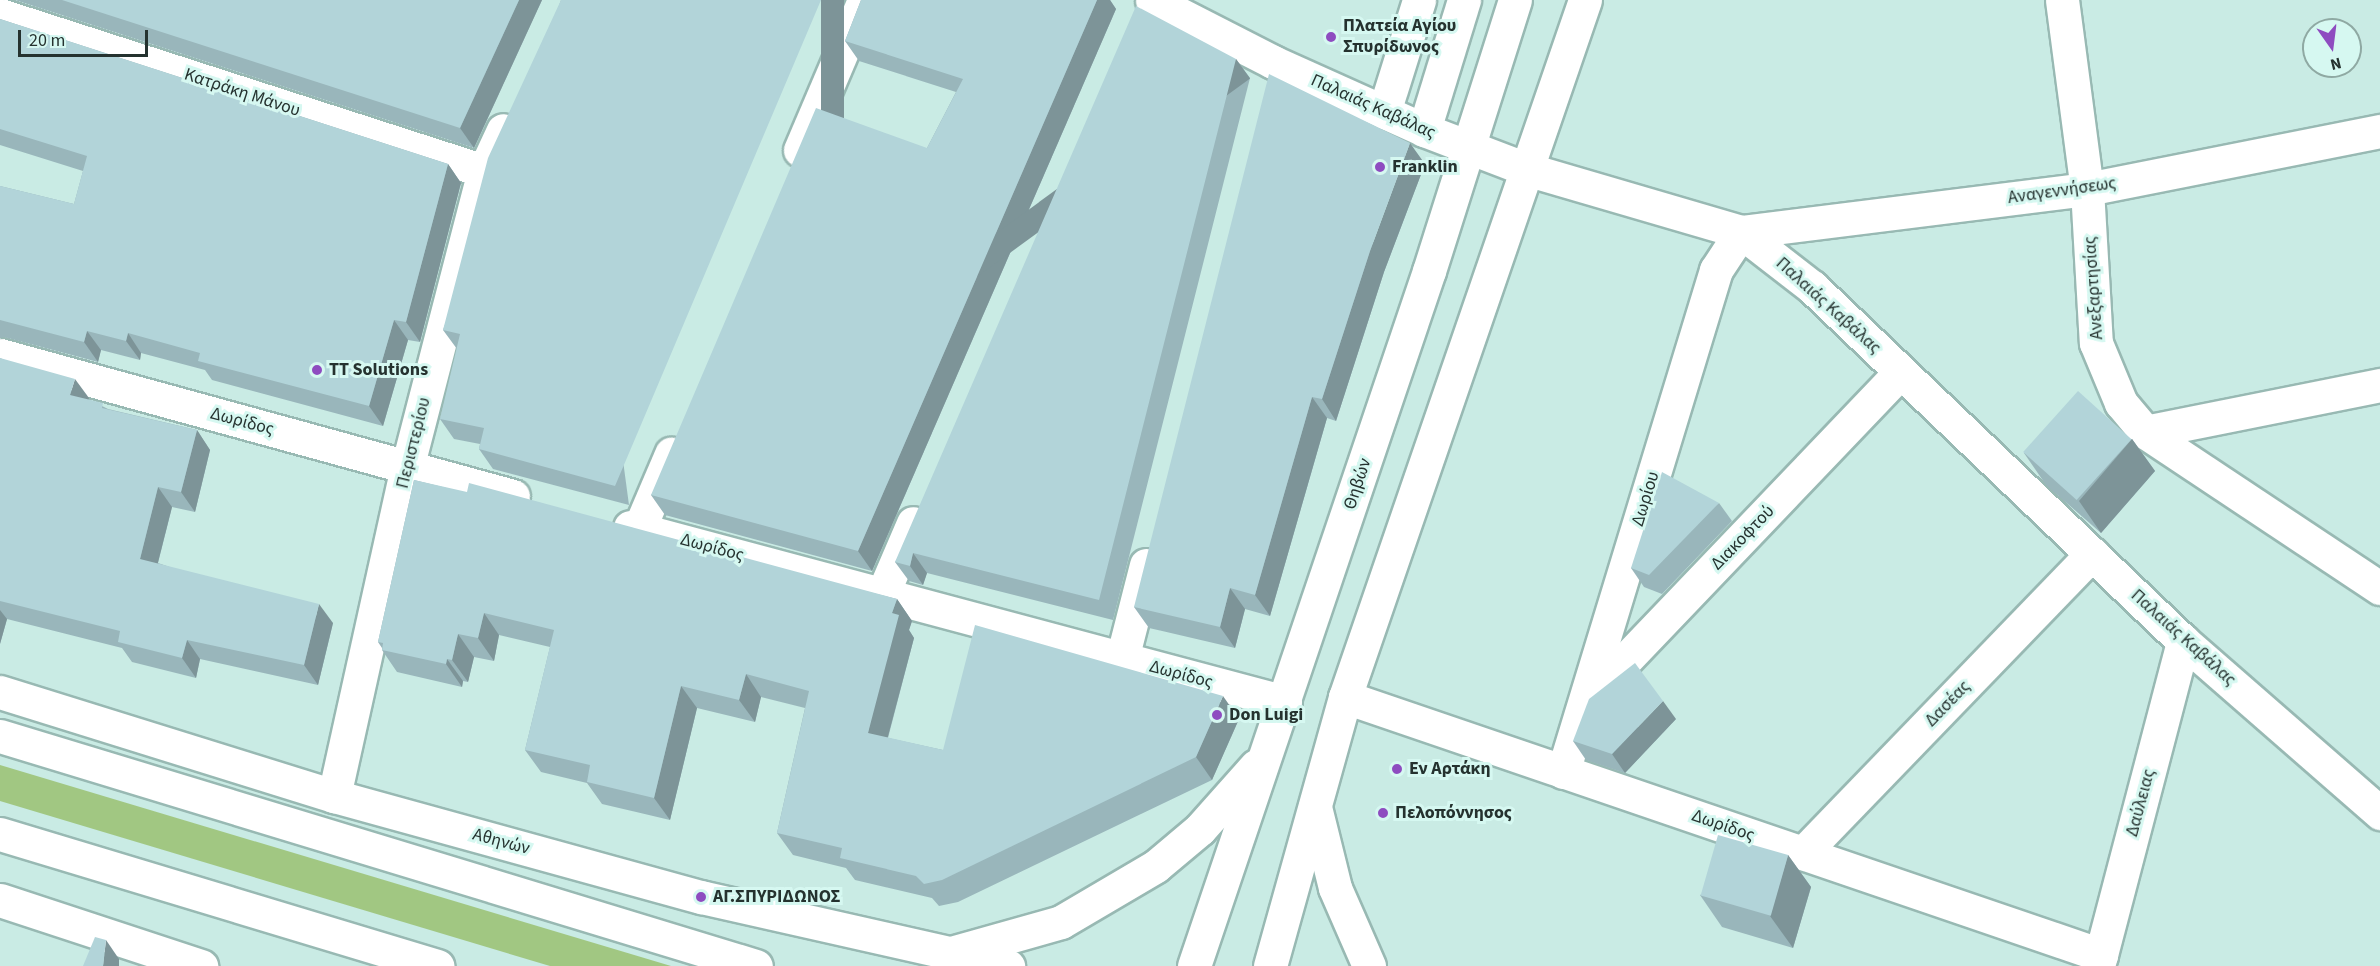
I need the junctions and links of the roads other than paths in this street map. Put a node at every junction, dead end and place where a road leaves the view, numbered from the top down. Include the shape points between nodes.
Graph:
1 (864, 0) edge
2 (1419, 0) edge
3 (1464, 0) edge
4 (1515, 0) edge
5 (1585, 0) edge
6 (2062, 0) edge
7 (1141, 7) edge
8 (0, 15) edge
9 (1273, 62) junction
10 (1264, 96) edge
11 (514, 107) edge
12 (1384, 112) junction
13 (1424, 130) junction
14 (2380, 131) edge
15 (1466, 147) junction
16 (1526, 169) junction
17 (484, 171) junction
18 (789, 176) edge
19 (2087, 189) junction
20 (1741, 232) junction
21 (0, 355) edge
22 (1901, 372) junction
23 (2380, 385) edge
24 (681, 430) edge
25 (2145, 432) junction
26 (407, 468) junction
27 (926, 494) edge
28 (539, 503) edge
29 (606, 520) edge
30 (639, 529) junction
31 (1154, 533) edge
32 (2092, 554) junction
33 (2380, 588) edge
34 (883, 593) junction
35 (2183, 641) junction
36 (1122, 659) junction
37 (0, 692) edge
38 (1345, 697) junction
39 (1285, 702) junction
40 (1584, 703) junction
41 (0, 736) edge
42 (1267, 753) junction
43 (1563, 772) junction
44 (334, 796) junction
45 (1314, 806) junction
46 (2380, 813) edge
47 (0, 834) edge
48 (1803, 853) junction
49 (0, 900) edge
50 (952, 960) edge
51 (2100, 961) edge
52 (201, 966) edge
53 (438, 966) edge
54 (756, 966) edge
55 (1008, 966) edge
56 (1194, 966) edge
57 (1270, 966) edge
58 (1369, 966) edge

1 - 18 main road
2 - 12 main road
3 - 13 main road
4 - 15 main road, Θηβών
5 - 16 main road
6 - 19 main road, Ανεξαρτησίας
7 - 9 main road, Παλαιάς Καβάλας
8 - 17 main road, Κατράκη Μάνου
9 - 10 main road
9 - 12 main road, Παλαιάς Καβάλας
11 - 17 main road, Περιστερίου
12 - 13 main road, Παλαιάς Καβάλας
13 - 15 main road, Παλαιάς Καβάλας
14 - 19 main road, Αναγεννήσεως
15 - 16 main road, Παλαιάς Καβάλας
15 - 39 main road, Θηβών via 1429,271
16 - 20 main road, Παλαιάς Καβάλας
16 - 38 main road
17 - 26 main road, Περιστερίου
19 - 20 main road, Αναγεννήσεως
19 - 25 main road, Ανεξαρτησίας via 2096,343 2121,403
20 - 22 main road, Παλαιάς Καβάλας via 1812,287
20 - 40 main road, Δωρίου via 1716,270
21 - 26 main road, Δωρίδος
22 - 32 main road, Παλαιάς Καβάλας
22 - 40 main road, Διακοφτού
23 - 25 main road
24 - 30 main road
25 - 33 main road, Ανεξαρτησίας
26 - 28 main road, Δωρίδος
26 - 44 main road, Περιστερίου
27 - 34 main road
29 - 30 main road, Δωρίδος
30 - 34 main road, Δωρίδος
31 - 36 main road
32 - 35 main road, Παλαιάς Καβάλας
32 - 48 main road, Δασέας
34 - 36 main road, Δωρίδος
35 - 46 main road, Παλαιάς Καβάλας
35 - 51 main road, Δαύλειας
36 - 39 main road, Δωρίδος
37 - 44 main road, Αθηνών
38 - 43 main road, Δωρίδος
38 - 45 main road
39 - 42 main road, Θηβών
40 - 43 main road, Δωρίου
41 - 54 main road
42 - 50 main road via 1200,829 1156,866 1061,922
42 - 56 main road, Θηβών
43 - 48 main road, Δωρίδος
44 - 50 main road, Αθηνών via 701,897
45 - 57 main road
45 - 58 main road via 1335,888
47 - 53 main road
48 - 51 main road, Δωρίδος
49 - 52 main road
50 - 55 main road, Αθηνών

